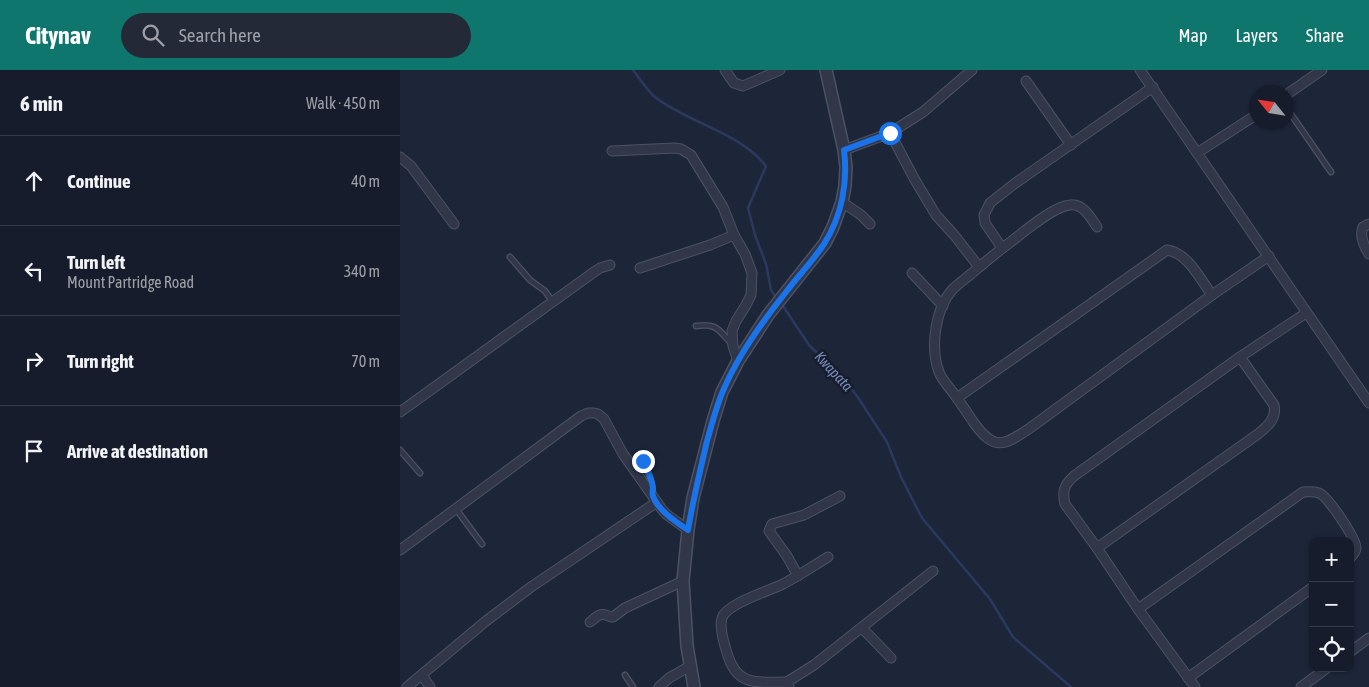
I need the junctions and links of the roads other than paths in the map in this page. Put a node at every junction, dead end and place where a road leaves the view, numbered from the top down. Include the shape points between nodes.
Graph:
1 (725, 70) edge
2 (780, 70) edge
3 (826, 70) edge
4 (972, 70) edge
5 (1140, 70) edge
6 (1322, 70) edge
7 (1026, 81) dead end
8 (1153, 87) junction
9 (1294, 89) edge
10 (1294, 119) edge
11 (1249, 120) edge
12 (890, 133) junction
13 (1070, 145) junction
14 (844, 150) junction
15 (612, 151) dead end
16 (1197, 153) junction
17 (400, 157) edge
18 (1331, 172) dead end
19 (842, 202) junction
20 (454, 224) dead end
21 (870, 224) dead end
22 (1098, 227) dead end
23 (1365, 228) edge
24 (734, 235) junction
25 (1002, 248) junction
26 (1369, 254) edge
27 (1269, 256) junction
28 (510, 257) dead end
29 (610, 265) dead end
30 (979, 267) junction
31 (640, 268) dead end
32 (912, 273) dead end
33 (1212, 295) junction
34 (552, 301) junction
35 (943, 306) junction
36 (1306, 313) junction
37 (696, 326) dead end
38 (734, 346) junction
39 (1240, 357) junction
40 (738, 361) junction
41 (957, 398) junction
42 (1369, 403) edge
43 (400, 412) edge
44 (400, 450) edge
45 (643, 461) dead end
46 (420, 472) dead end
47 (840, 496) dead end
48 (655, 499) junction
49 (455, 508) junction
50 (688, 530) junction
51 (1352, 537) edge
52 (1354, 542) edge
53 (482, 544) dead end
54 (1097, 548) junction
55 (400, 550) edge
56 (1354, 554) edge
57 (828, 557) dead end
58 (933, 571) dead end
59 (798, 576) junction
60 (683, 581) junction
61 (1309, 589) edge
62 (1138, 609) junction
63 (590, 622) dead end
64 (862, 628) junction
65 (1369, 638) edge
66 (1354, 649) edge
67 (891, 658) dead end
68 (690, 666) junction
69 (1322, 672) edge
70 (422, 675) junction
71 (625, 675) dead end
72 (1188, 678) junction
73 (788, 685) edge
74 (407, 687) edge
75 (430, 687) edge
76 (634, 687) edge
77 (659, 687) edge
78 (694, 687) edge
79 (1195, 687) edge
80 (1301, 687) edge

1 - 2 street via 734,83 743,86
3 - 14 street
4 - 12 street via 923,112
5 - 8 street
6 - 9 street
7 - 13 street
8 - 13 street
8 - 16 street
10 - 18 lane
11 - 16 street
12 - 14 street
12 - 30 street via 936,215
13 - 25 street via 990,203 984,215 985,222
14 - 19 street via 846,167
15 - 24 street via 674,148 691,155 723,207
16 - 27 street
17 - 20 street via 411,166
19 - 21 street
19 - 40 street via 825,243 768,315
22 - 25 street via 1086,211 1071,204 1053,211
23 - 26 street via 1362,236
24 - 31 street
24 - 38 street via 746,254 752,273 751,295 732,331
25 - 30 street
27 - 33 street
27 - 36 street
28 - 34 lane
29 - 34 street via 600,268
30 - 35 street via 952,290
32 - 35 street
33 - 41 street via 1180,254 1167,250
33 - 41 street via 1012,440 1002,444 985,436
34 - 43 street
35 - 41 street via 936,327 937,362 940,374
36 - 39 street
36 - 42 street
37 - 38 lane via 712,326
38 - 40 street
39 - 54 street via 1067,482 1063,497 1065,504
39 - 54 street via 1274,405 1276,411 1268,426
40 - 50 street via 722,392 713,421
44 - 46 lane
45 - 48 lane
47 - 59 street via 804,515 772,524 769,531
48 - 49 street via 623,454 604,419 598,414 588,413
48 - 50 street via 666,514
48 - 70 street via 531,587
49 - 53 lane
49 - 55 street
50 - 60 street
51 - 62 street via 1325,498 1313,491 1303,492
52 - 56 street
54 - 62 street
57 - 59 street
58 - 64 street
59 - 73 street via 725,612 721,622 728,658 738,676 751,683
60 - 63 street via 625,608 613,617 600,614
60 - 68 street
61 - 72 street
62 - 72 street
64 - 67 street
64 - 73 street
65 - 66 street
68 - 77 street
68 - 78 street
69 - 80 street
70 - 74 street
70 - 75 street
71 - 76 lane
72 - 79 street

